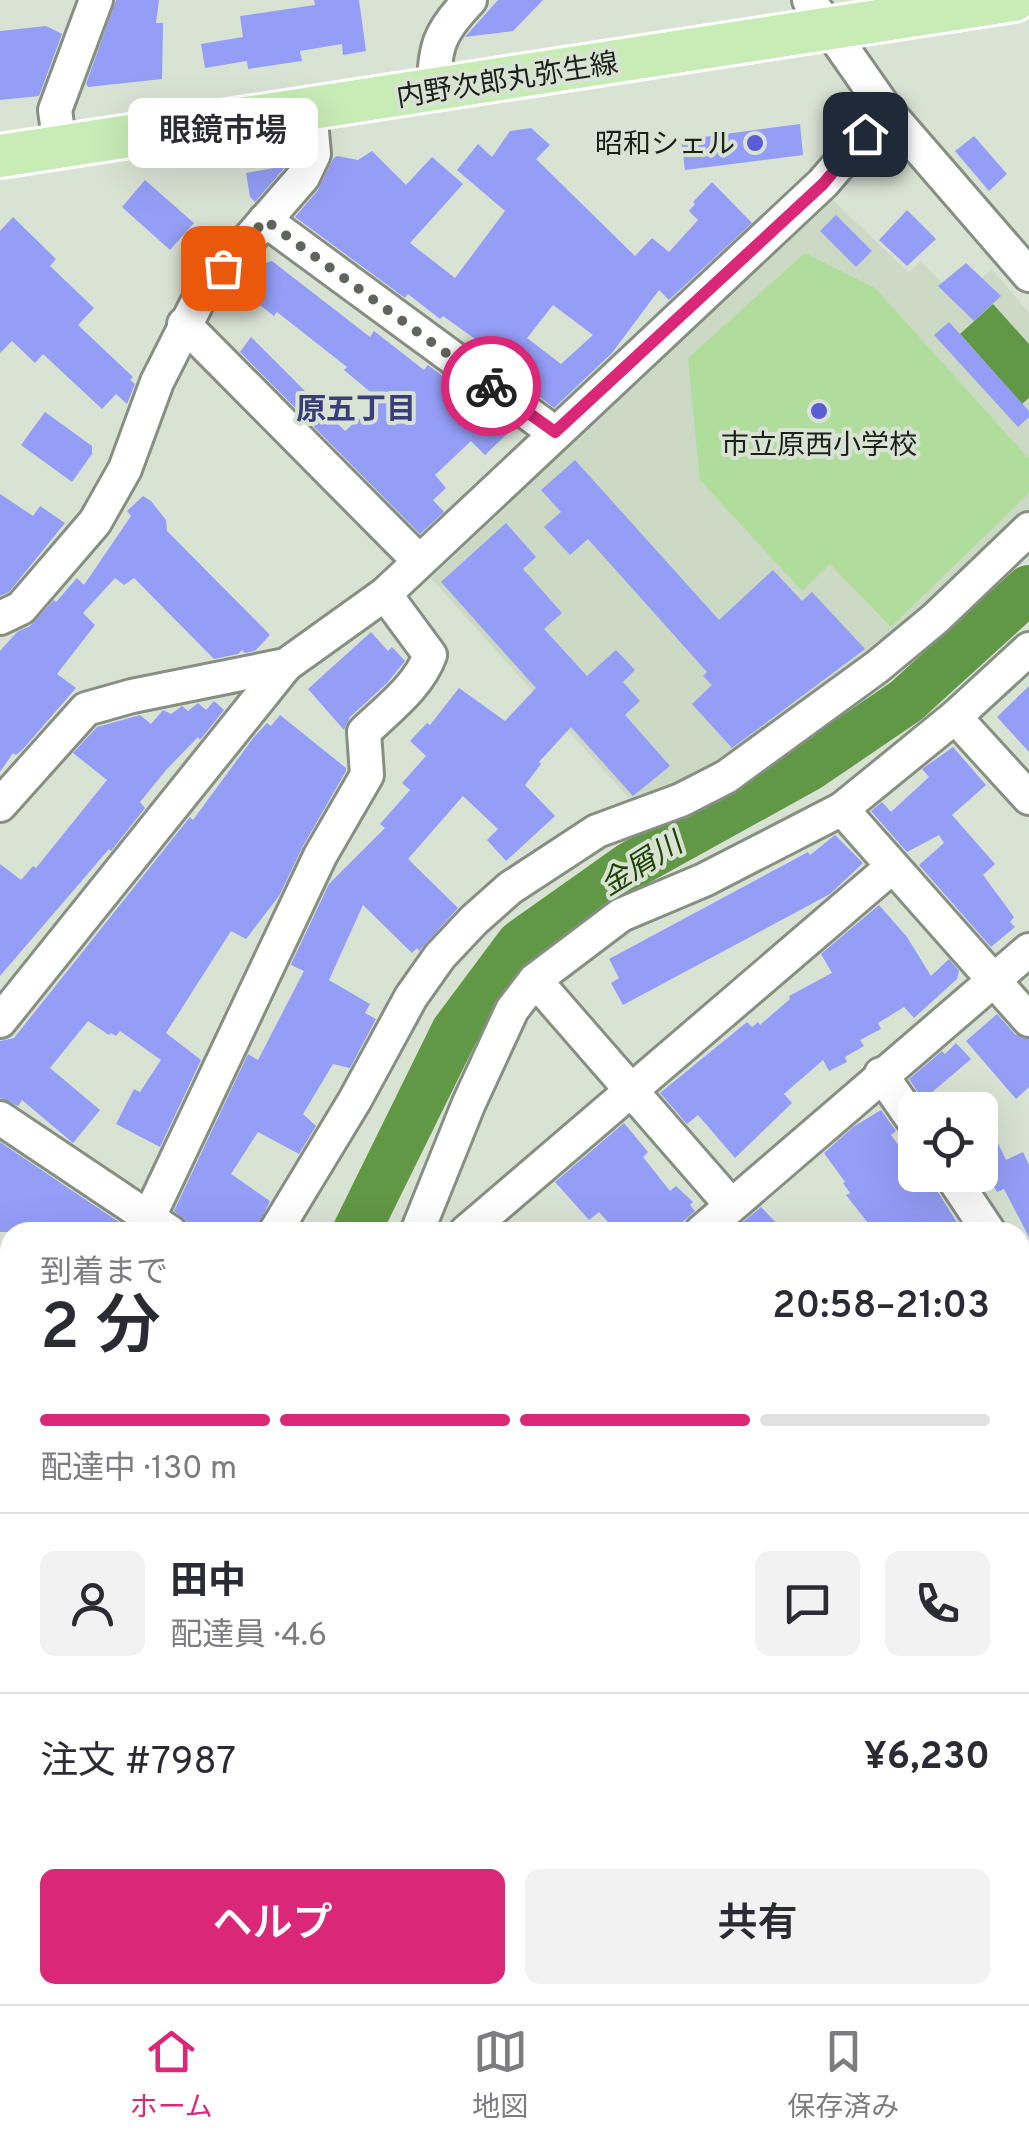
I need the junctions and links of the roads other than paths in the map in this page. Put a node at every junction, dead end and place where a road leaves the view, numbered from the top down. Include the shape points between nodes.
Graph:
1 (96, 0) edge
2 (470, 0) edge
3 (1014, 0) edge
4 (819, 14) edge
5 (434, 91) junction
6 (310, 110) junction
7 (886, 110) junction
8 (60, 146) junction
9 (0, 156) edge
10 (265, 220) junction
11 (1029, 275) edge
12 (184, 324) junction
13 (555, 432) junction
14 (1029, 528) edge
15 (418, 561) junction
16 (384, 594) junction
17 (0, 618) edge
18 (1029, 649) edge
19 (286, 665) junction
20 (955, 717) junction
21 (1029, 798) edge
22 (0, 805) edge
23 (842, 809) junction
24 (892, 867) junction
25 (1029, 950) edge
26 (992, 978) junction
27 (535, 980) junction
28 (1029, 1020) edge
29 (0, 1021) edge
30 (881, 1074) junction
31 (631, 1090) junction
32 (898, 1098) edge
33 (0, 1118) edge
34 (962, 1192) edge
35 (731, 1205) junction
36 (156, 1222) edge
37 (161, 1222) edge
38 (281, 1222) edge
39 (421, 1222) edge
40 (478, 1222) edge
41 (712, 1222) edge
42 (982, 1222) edge

1 - 8 street via 55,110
2 - 5 street via 434,53
3 - 4 main road, 内野次郎丸弥生線
4 - 5 main road, 内野次郎丸弥生線
4 - 7 street
5 - 6 main road, 内野次郎丸弥生線
6 - 8 main road, 内野次郎丸弥生線
6 - 10 street via 314,154
7 - 11 street
7 - 13 street via 823,184
8 - 9 main road, 内野次郎丸弥生線
10 - 12 street via 202,292
10 - 13 street
12 - 15 street
12 - 17 street via 95,522 21,608
13 - 15 street
14 - 38 street via 936,618 726,777 597,832 510,888 474,920 410,997
15 - 16 street
16 - 19 street
16 - 37 street via 430,655 406,691 364,732 367,775 320,856
18 - 20 street
19 - 22 street via 86,708
19 - 29 street
20 - 21 street
20 - 23 street
23 - 24 street
23 - 27 street via 621,915
24 - 26 street
24 - 31 street
25 - 26 street
26 - 28 street
26 - 30 street
27 - 31 street
27 - 39 street via 512,1010
30 - 32 street
30 - 35 street
31 - 35 street
31 - 40 street
33 - 36 street
34 - 42 street
35 - 41 street

